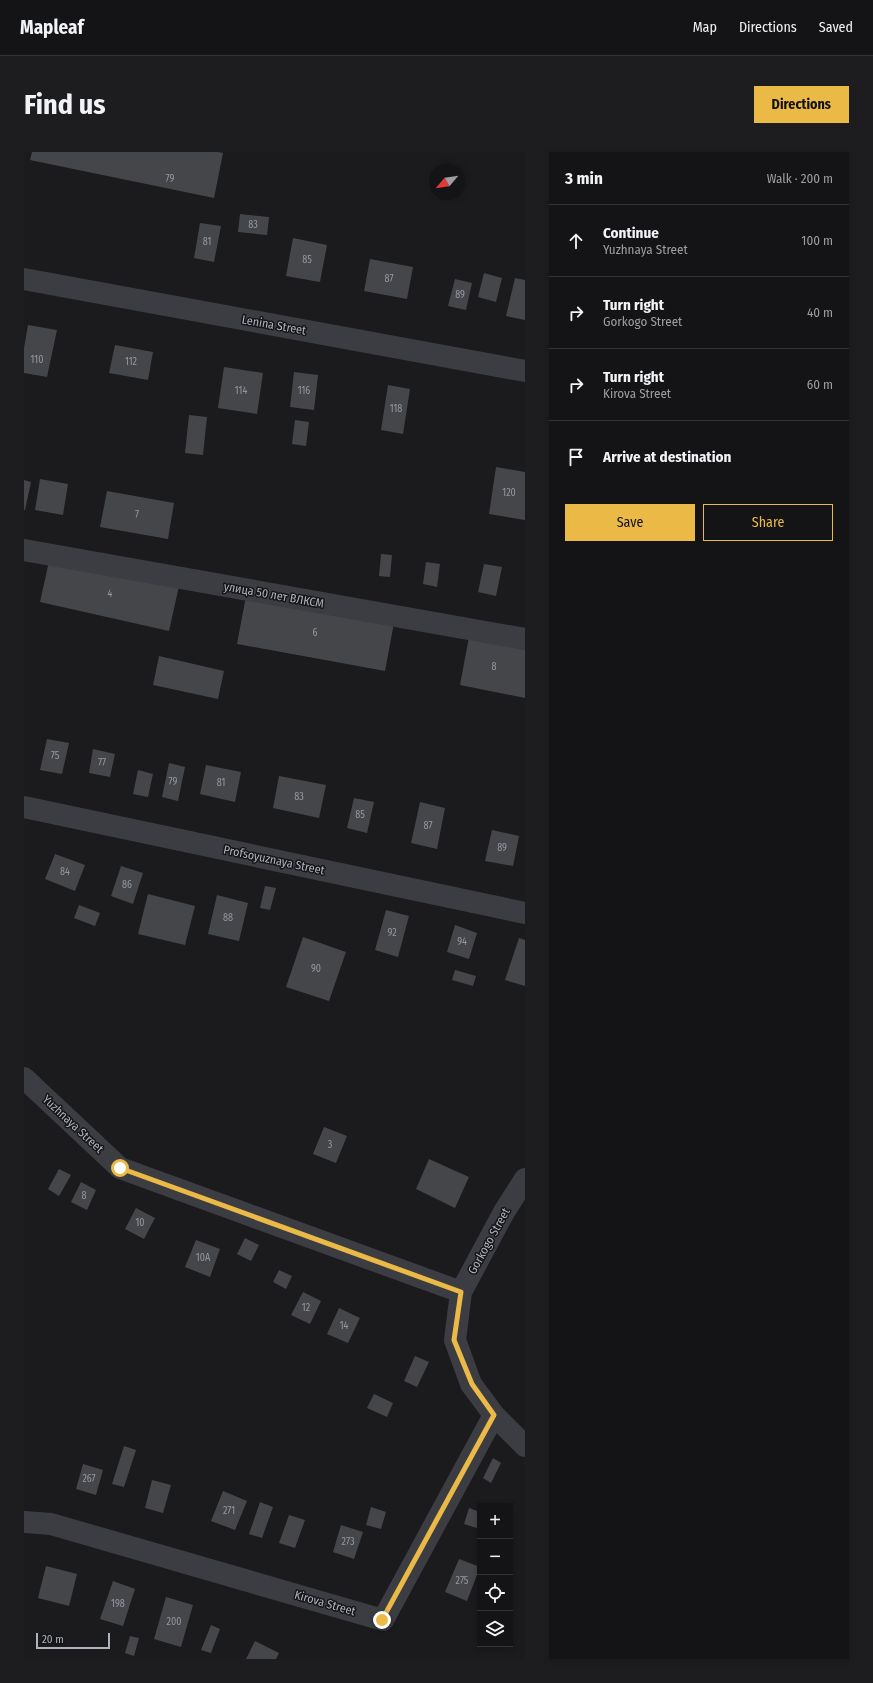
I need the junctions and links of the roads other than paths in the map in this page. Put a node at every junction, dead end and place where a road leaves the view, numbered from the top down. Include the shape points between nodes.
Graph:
1 (24, 279) edge
2 (525, 371) edge
3 (24, 550) edge
4 (525, 639) edge
5 (24, 807) edge
6 (525, 914) edge
7 (24, 1078) edge
8 (525, 1179) edge
9 (461, 1292) junction
10 (494, 1415) junction
11 (525, 1446) edge
12 (24, 1522) edge

1 - 2 street, Lenina Street
3 - 4 street, улица 50 лет ВЛКСМ
5 - 6 street, Profsoyuznaya Street
7 - 9 street, Yuzhnaya Street via 120,1168
8 - 9 street, Gorkogo Street via 504,1212
9 - 10 street, Gorkogo Street via 454,1340 472,1384
10 - 11 street
10 - 12 street, Kirova Street via 382,1620 51,1524

